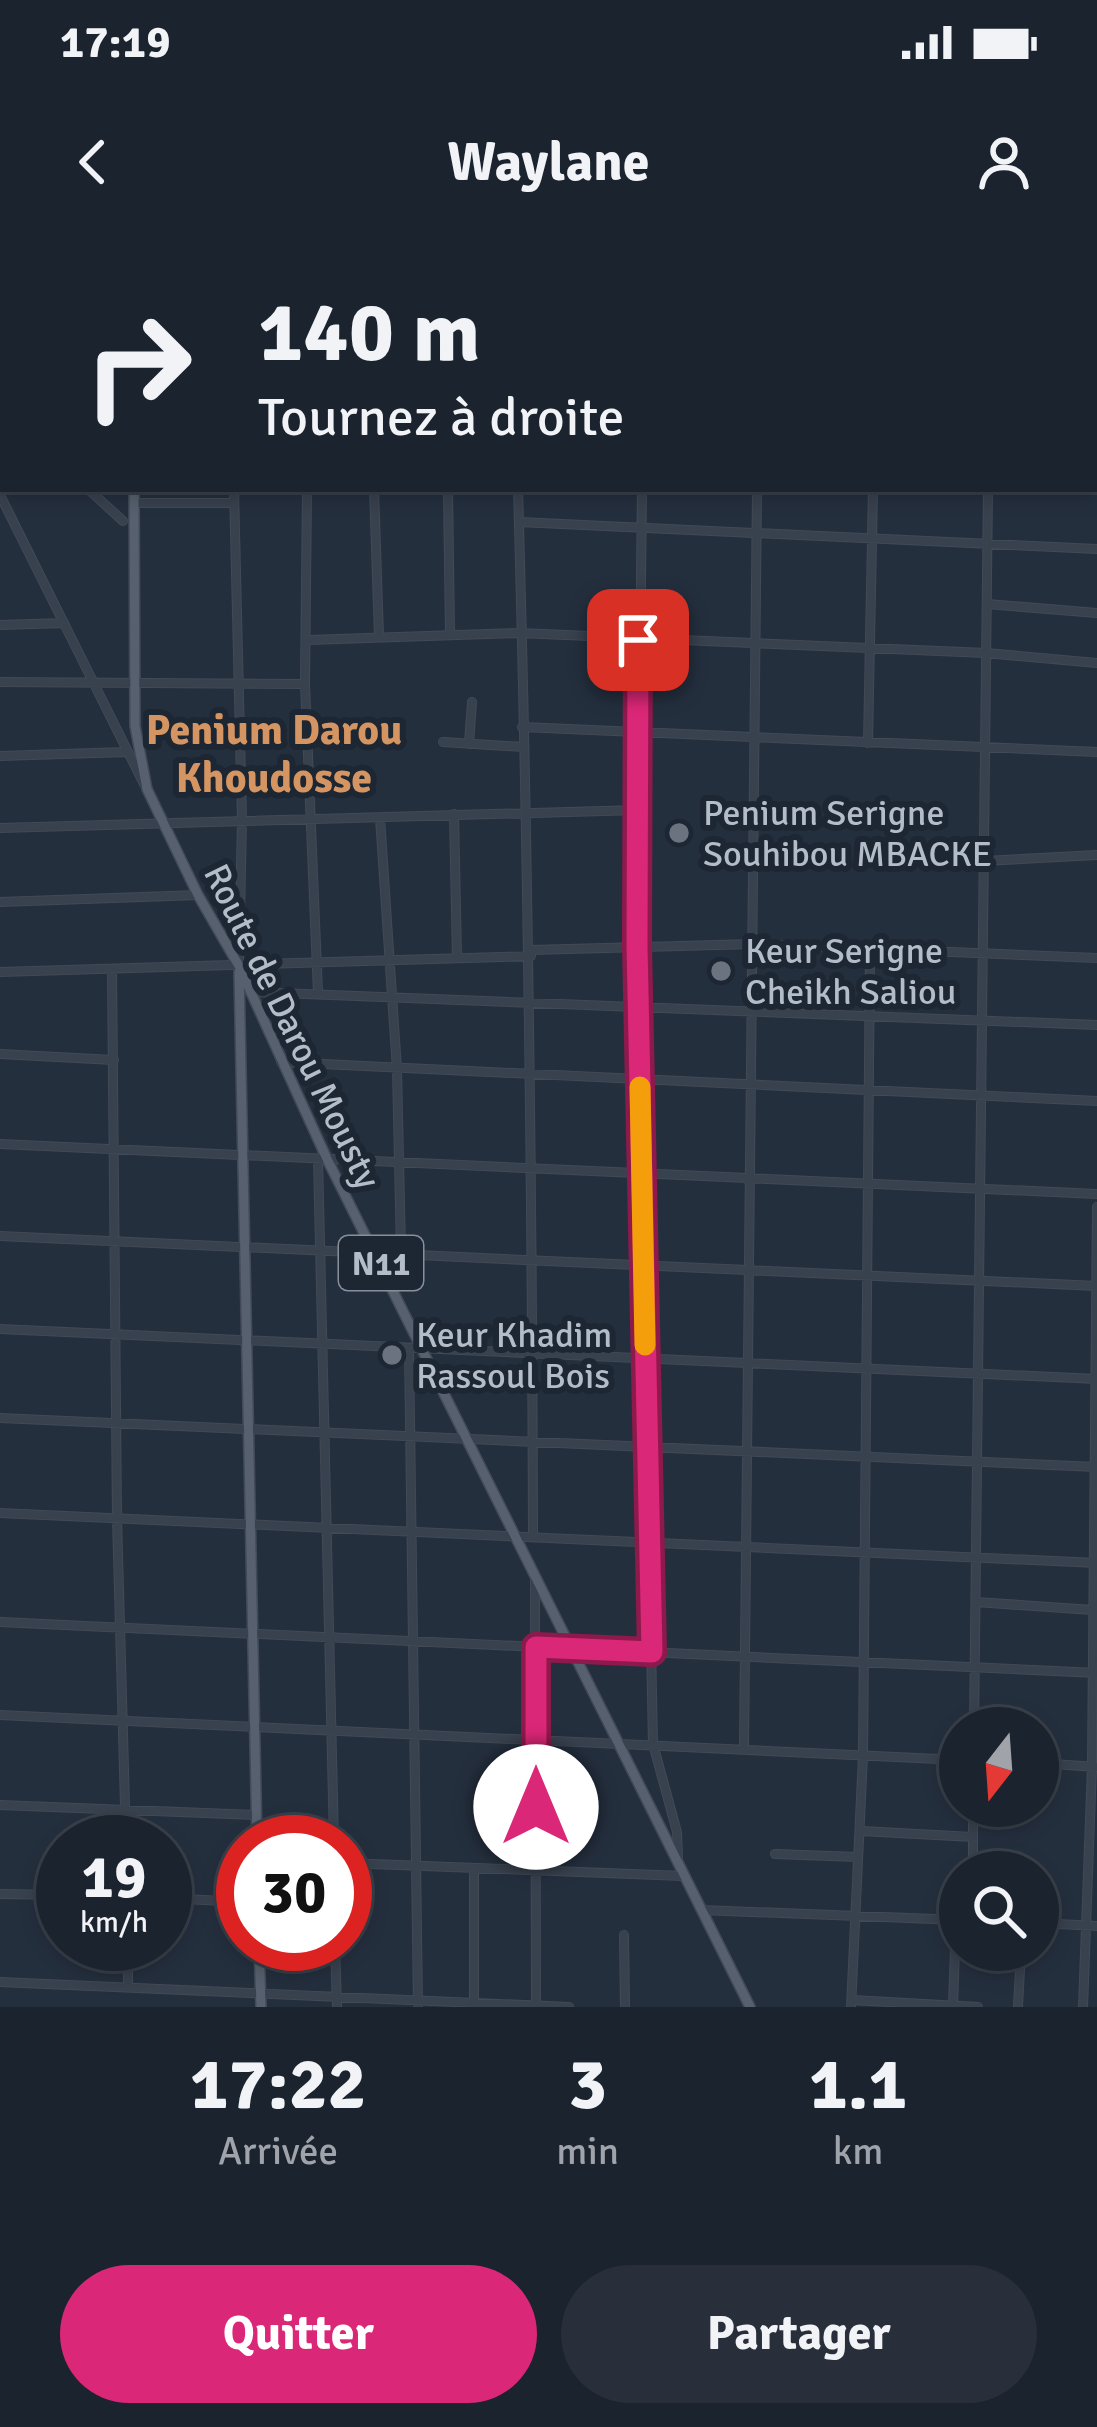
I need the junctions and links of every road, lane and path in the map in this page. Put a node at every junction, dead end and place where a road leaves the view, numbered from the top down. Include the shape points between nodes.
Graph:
1 (91, 492) edge
2 (134, 492) edge
3 (234, 492) edge
4 (307, 492) edge
5 (374, 492) edge
6 (448, 492) edge
7 (518, 492) edge
8 (642, 492) edge
9 (757, 492) edge
10 (873, 492) edge
11 (988, 492) edge
12 (0, 495) edge
13 (235, 502) junction
14 (134, 503) junction
15 (123, 521) dead end
16 (519, 522) junction
17 (642, 526) junction
18 (756, 531) junction
19 (873, 537) junction
20 (988, 546) junction
21 (1097, 549) edge
22 (987, 604) junction
23 (1097, 613) edge
24 (64, 623) junction
25 (0, 625) edge
26 (519, 633) junction
27 (450, 634) junction
28 (380, 636) junction
29 (308, 640) junction
30 (638, 640) junction
31 (756, 645) junction
32 (870, 649) junction
33 (986, 653) junction
34 (1097, 663) edge
35 (92, 680) junction
36 (136, 681) junction
37 (0, 682) edge
38 (239, 682) junction
39 (305, 684) junction
40 (472, 702) dead end
41 (522, 727) junction
42 (640, 733) junction
43 (755, 737) junction
44 (443, 742) dead end
45 (868, 743) junction
46 (469, 744) junction
47 (523, 747) junction
48 (985, 747) junction
49 (126, 752) junction
50 (1097, 752) edge
51 (0, 756) edge
52 (147, 788) junction
53 (638, 810) junction
54 (525, 813) junction
55 (454, 814) junction
56 (309, 818) junction
57 (380, 818) junction
58 (161, 820) junction
59 (242, 821) junction
60 (0, 828) edge
61 (1097, 855) edge
62 (984, 861) junction
63 (198, 895) junction
64 (0, 902) edge
65 (754, 944) junction
66 (637, 946) junction
67 (870, 950) junction
68 (531, 953) junction
69 (983, 955) junction
70 (458, 957) junction
71 (388, 958) junction
72 (1097, 958) edge
73 (315, 961) junction
74 (238, 966) junction
75 (112, 969) junction
76 (0, 972) edge
77 (250, 992) junction
78 (318, 993) junction
79 (393, 998) junction
80 (531, 1002) junction
81 (639, 1005) junction
82 (753, 1010) junction
83 (870, 1015) junction
84 (982, 1020) junction
85 (1097, 1025) edge
86 (0, 1054) edge
87 (114, 1060) junction
88 (281, 1062) junction
89 (397, 1069) junction
90 (532, 1074) junction
91 (640, 1077) junction
92 (752, 1084) junction
93 (869, 1090) junction
94 (981, 1097) junction
95 (1097, 1101) edge
96 (0, 1144) edge
97 (112, 1149) junction
98 (243, 1155) junction
99 (322, 1159) junction
100 (400, 1162) junction
101 (532, 1168) junction
102 (642, 1174) junction
103 (751, 1178) junction
104 (869, 1184) junction
105 (980, 1189) junction
106 (1097, 1194) edge
107 (1097, 1207) edge
108 (0, 1236) edge
109 (117, 1239) junction
110 (244, 1244) junction
111 (320, 1249) junction
112 (401, 1251) junction
113 (375, 1252) junction
114 (532, 1258) junction
115 (644, 1264) junction
116 (750, 1270) junction
117 (868, 1274) junction
118 (980, 1278) junction
119 (1096, 1286) edge
120 (0, 1329) edge
121 (117, 1335) junction
122 (247, 1341) junction
123 (323, 1344) junction
124 (409, 1348) junction
125 (423, 1348) junction
126 (532, 1354) junction
127 (646, 1359) junction
128 (748, 1364) junction
129 (868, 1369) junction
130 (978, 1374) junction
131 (1095, 1379) edge
132 (0, 1418) edge
133 (117, 1423) junction
134 (249, 1429) junction
135 (325, 1432) junction
136 (411, 1436) junction
137 (469, 1439) junction
138 (533, 1442) junction
139 (647, 1447) junction
140 (747, 1451) junction
141 (868, 1456) junction
142 (977, 1461) junction
143 (1096, 1467) edge
144 (0, 1513) edge
145 (117, 1518) junction
146 (250, 1524) junction
147 (329, 1528) junction
148 (413, 1532) junction
149 (515, 1536) junction
150 (533, 1537) junction
151 (649, 1542) junction
152 (746, 1547) junction
153 (866, 1552) junction
154 (976, 1557) junction
155 (1095, 1563) edge
156 (535, 1576) junction
157 (976, 1602) junction
158 (1093, 1610) junction
159 (0, 1622) edge
160 (120, 1628) junction
161 (1095, 1630) edge
162 (252, 1634) junction
163 (329, 1638) junction
164 (415, 1642) junction
165 (536, 1647) junction
166 (572, 1649) junction
167 (652, 1652) junction
168 (745, 1657) junction
169 (864, 1662) junction
170 (975, 1667) junction
171 (1095, 1673) edge
172 (974, 1707) edge
173 (0, 1714) edge
174 (123, 1718) junction
175 (254, 1726) junction
176 (331, 1729) junction
177 (417, 1733) junction
178 (536, 1738) junction
179 (618, 1743) junction
180 (653, 1744) junction
181 (744, 1748) junction
182 (863, 1756) junction
183 (939, 1759) edge
184 (1059, 1764) edge
185 (1094, 1767) edge
186 (0, 1805) edge
187 (126, 1809) junction
188 (126, 1815) edge
189 (256, 1815) joint
190 (333, 1815) edge
191 (973, 1827) edge
192 (860, 1831) junction
193 (973, 1837) junction
194 (973, 1851) edge
195 (775, 1853) dead end
196 (859, 1857) junction
197 (372, 1864) edge
198 (419, 1867) junction
199 (474, 1869) junction
200 (681, 1870) junction
201 (536, 1872) junction
202 (0, 1894) edge
203 (36, 1895) edge
204 (701, 1910) junction
205 (856, 1916) junction
206 (939, 1919) edge
207 (1059, 1924) edge
208 (1092, 1926) edge
209 (624, 1935) dead end
210 (128, 1971) edge
211 (260, 1971) edge
212 (336, 1971) edge
213 (955, 1971) edge
214 (1020, 1971) edge
215 (0, 1982) edge
216 (128, 1987) junction
217 (260, 1993) junction
218 (337, 2002) edge
219 (418, 2004) edge
220 (852, 2004) edge
221 (474, 2005) edge
222 (536, 2006) edge
223 (953, 2006) edge
224 (261, 2007) edge
225 (569, 2007) edge
226 (625, 2007) edge
227 (750, 2007) edge
228 (978, 2007) edge
229 (1018, 2007) edge
230 (1083, 2007) edge

1 - 15 street
2 - 14 main road, Route de Darou Mousty / N11
3 - 13 street
4 - 29 street
5 - 28 street
6 - 27 street
7 - 16 street
8 - 17 street
9 - 18 street
10 - 19 street
11 - 20 street
12 - 24 street
13 - 14 street
13 - 38 street
14 - 36 main road, Route de Darou Mousty / N11
16 - 17 street
16 - 26 street
17 - 18 street
17 - 30 street
18 - 19 street
18 - 31 street
19 - 20 street
19 - 32 street
20 - 21 street
20 - 22 street
22 - 23 street
22 - 33 street
24 - 25 street
24 - 35 street
26 - 27 street
26 - 30 street
26 - 41 street
27 - 28 street
28 - 29 street
29 - 39 street
30 - 31 street
30 - 42 street
31 - 32 street
31 - 43 street
32 - 33 street
32 - 45 street
33 - 34 street
33 - 48 street
35 - 36 street
35 - 37 street
35 - 49 street
36 - 38 street
36 - 52 main road, Route de Darou Mousty / N11
38 - 39 street
38 - 59 street
39 - 56 street
40 - 46 street
41 - 42 street
41 - 47 street
42 - 43 street
42 - 53 street
43 - 45 street
43 - 65 street
44 - 46 street
45 - 48 street
46 - 47 street
47 - 54 street
48 - 50 street
48 - 62 street
49 - 51 street
49 - 52 street
52 - 58 main road, Route de Darou Mousty / N11
53 - 54 street
53 - 66 street
54 - 55 street
54 - 68 street
55 - 57 street
55 - 70 street
56 - 57 street
56 - 59 street
56 - 73 street
57 - 71 street
58 - 59 street
58 - 60 street
58 - 63 main road, Route de Darou Mousty / N11
59 - 74 street
61 - 62 street
62 - 69 street
63 - 64 street
63 - 74 main road, Route de Darou Mousty / N11
65 - 66 street
65 - 67 street
65 - 82 street
66 - 68 street
66 - 81 street
67 - 69 street
67 - 83 street
68 - 70 street
68 - 80 street
69 - 72 street
69 - 84 street
70 - 71 street
71 - 73 street
71 - 79 street
73 - 74 street
73 - 78 street
74 - 75 street
74 - 77 main road, Route de Darou Mousty / N11
74 - 98 main road
75 - 76 street
75 - 87 street
77 - 78 street
77 - 88 main road, Route de Darou Mousty / N11
78 - 79 street
79 - 80 street
79 - 89 street
80 - 81 street
80 - 90 street
81 - 82 street
81 - 91 street
82 - 83 street
82 - 92 street
83 - 84 street
83 - 93 street
84 - 85 street
84 - 94 street
86 - 87 street
87 - 97 street
88 - 89 street
88 - 99 main road, Route de Darou Mousty / N11
89 - 90 street
89 - 100 street
90 - 91 street
90 - 101 street
91 - 92 street
91 - 102 street
92 - 93 street
92 - 103 street
93 - 94 street
93 - 104 street
94 - 95 street
94 - 105 street
96 - 97 street
97 - 98 street
97 - 109 street
98 - 99 street
98 - 110 main road
99 - 100 street
99 - 111 street
99 - 113 main road, Route de Darou Mousty / N11
100 - 101 street
100 - 112 street
101 - 102 street
101 - 114 street
102 - 103 street
102 - 115 street
103 - 104 street
103 - 116 street
104 - 105 street
104 - 117 street
105 - 106 street
105 - 118 street
107 - 119 street
108 - 109 street
109 - 110 street
109 - 121 street
110 - 111 street
110 - 122 main road
111 - 113 street
111 - 123 street
112 - 113 street
112 - 114 street
113 - 125 main road, Route de Darou Mousty / N11
114 - 115 street
114 - 126 street
115 - 116 street
115 - 127 street
116 - 117 street
116 - 128 street
117 - 118 street
117 - 129 street
118 - 119 street
118 - 130 street
119 - 131 street
120 - 121 street
121 - 122 street
121 - 133 street
122 - 123 street
122 - 134 main road
123 - 124 street
123 - 135 street
124 - 125 street
124 - 136 street
125 - 126 street
125 - 137 main road, Route de Darou Mousty / N11
126 - 127 street
126 - 138 street
127 - 128 street
127 - 139 street
128 - 129 street
128 - 140 street
129 - 130 street
129 - 141 street
130 - 131 street
130 - 142 street
131 - 143 street
132 - 133 street
133 - 134 street
133 - 145 street
134 - 135 street
134 - 146 main road
135 - 136 street
135 - 147 street
136 - 137 street
136 - 148 street
137 - 138 street
137 - 149 main road, Route de Darou Mousty / N11
138 - 139 street
138 - 150 street
139 - 140 street
139 - 151 street
140 - 141 street
140 - 152 street
141 - 142 street
141 - 153 street
142 - 143 street
142 - 154 street
143 - 155 street
144 - 145 street
145 - 146 street
145 - 160 street
146 - 147 street
146 - 162 main road
147 - 148 street
147 - 163 street
148 - 149 street
148 - 164 street
149 - 150 street
149 - 156 main road, Route de Darou Mousty / N11
150 - 151 street
151 - 152 street
151 - 167 street
152 - 153 street
152 - 168 street
153 - 154 street
153 - 169 street
154 - 155 street
154 - 157 street
155 - 158 street
156 - 165 street
156 - 166 main road, Route de Darou Mousty / N11
157 - 158 street
157 - 170 street
158 - 161 street
159 - 160 street
160 - 162 street
160 - 174 street
161 - 171 street
162 - 163 street
162 - 175 main road
163 - 164 street
163 - 176 street
164 - 165 street
164 - 177 street
165 - 166 street
165 - 178 street
166 - 167 street
166 - 179 main road, Route de Darou Mousty / N11
167 - 168 street
167 - 180 street
168 - 169 street
168 - 181 street
169 - 170 street
169 - 182 street
170 - 171 street
170 - 172 street
171 - 185 street
173 - 174 street
174 - 175 street
174 - 187 street
175 - 176 street
175 - 189 main road
176 - 177 street
176 - 190 street
177 - 178 street
177 - 198 street
178 - 179 street
178 - 201 street
179 - 180 street
179 - 200 main road, Route de Darou Mousty / N11
180 - 181 street
180 - 200 street
181 - 182 street
182 - 183 street
182 - 192 street
184 - 185 street
185 - 208 street
186 - 187 street
187 - 188 street
187 - 189 street
191 - 193 street
192 - 193 street
192 - 196 street
193 - 194 street
195 - 196 street
196 - 205 street
197 - 198 street
198 - 199 street
198 - 219 street
199 - 201 street
199 - 221 street
200 - 201 street
200 - 204 main road, Route de Darou Mousty / N11
201 - 222 street
202 - 203 street
204 - 205 street
204 - 227 main road, Route de Darou Mousty / N11
205 - 206 street
205 - 220 street
207 - 208 street
208 - 230 street
209 - 226 street
210 - 216 street
211 - 217 main road
212 - 218 street
213 - 223 street
214 - 229 street
215 - 216 street
216 - 217 street
217 - 218 street
217 - 224 main road
218 - 219 street
219 - 221 street
220 - 223 street
221 - 222 street
222 - 225 street
223 - 228 street

